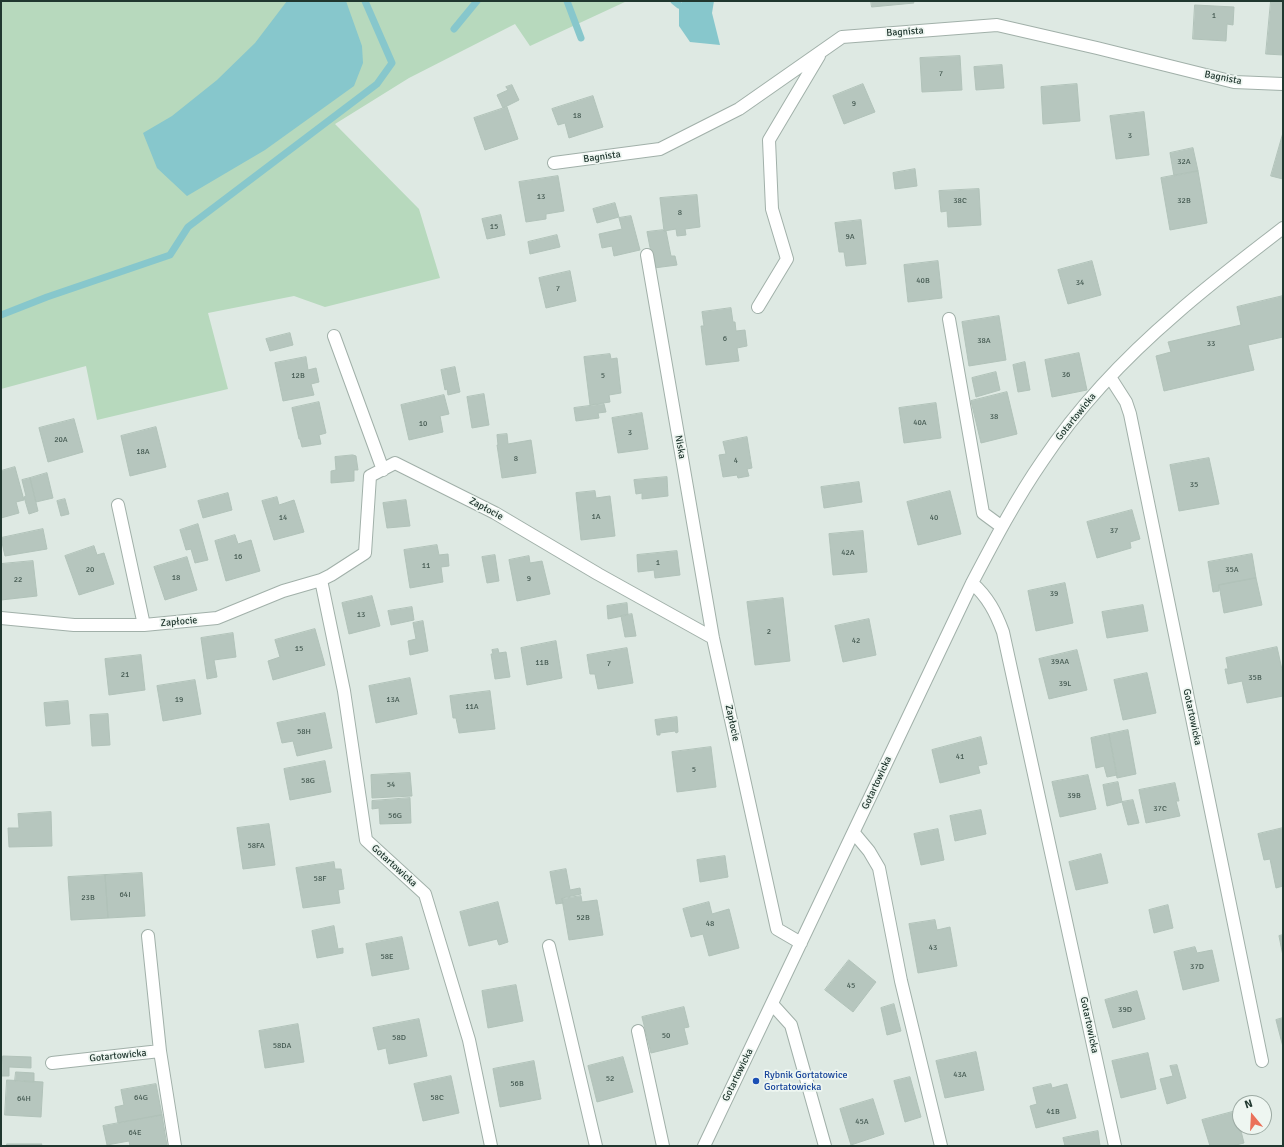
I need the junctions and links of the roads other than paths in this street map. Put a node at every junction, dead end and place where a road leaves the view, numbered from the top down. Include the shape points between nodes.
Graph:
1 (821, 51) junction
2 (1283, 84) edge
3 (554, 164) dead end
4 (1283, 228) edge
5 (647, 255) dead end
6 (758, 307) dead end
7 (949, 319) dead end
8 (334, 336) dead end
9 (1110, 377) junction
10 (383, 470) junction
11 (118, 505) dead end
12 (1002, 527) junction
13 (321, 580) junction
14 (972, 583) junction
15 (1, 618) edge
16 (144, 625) junction
17 (713, 638) junction
18 (854, 833) junction
19 (148, 936) dead end
20 (801, 943) junction
21 (549, 946) dead end
22 (772, 1004) junction
23 (638, 1031) dead end
24 (160, 1051) junction
25 (1262, 1061) dead end
26 (52, 1063) dead end
27 (176, 1146) edge
28 (491, 1146) edge
29 (596, 1146) edge
30 (663, 1146) edge
31 (704, 1146) edge
32 (825, 1146) edge
33 (941, 1146) edge
34 (1115, 1146) edge

1 - 2 street, Bagnista via 842,37 998,25 1234,82
1 - 3 street, Bagnista via 739,109 660,149
1 - 6 street via 769,140 772,209 787,260
4 - 9 street, Gotartowicka via 1177,312
5 - 17 street, Niska
7 - 12 street via 983,513
8 - 10 street
9 - 12 street, Gotartowicka via 1043,459
9 - 25 street, Gotartowicka via 1126,402 1130,414
10 - 13 street, Zapłocie via 370,476 366,553
10 - 17 street, Zapłocie via 395,463 495,513
11 - 16 street
12 - 14 street, Gotartowicka
13 - 16 street, Zapłocie via 217,618
13 - 28 street, Gotartowicka via 344,691 366,840 425,894 469,1040
14 - 18 street, Gotartowicka
14 - 34 street, Gotartowicka via 988,600 1003,632
15 - 16 street, Zapłocie via 74,625
17 - 20 street, Zapłocie via 777,929
18 - 20 street, Gotartowicka
18 - 33 street via 879,868 902,981
19 - 24 street
20 - 22 street, Gotartowicka
21 - 29 street
22 - 31 street, Gotartowicka
22 - 32 street via 791,1025
23 - 30 street
24 - 26 street, Gotartowicka
24 - 27 street, Gotartowicka

